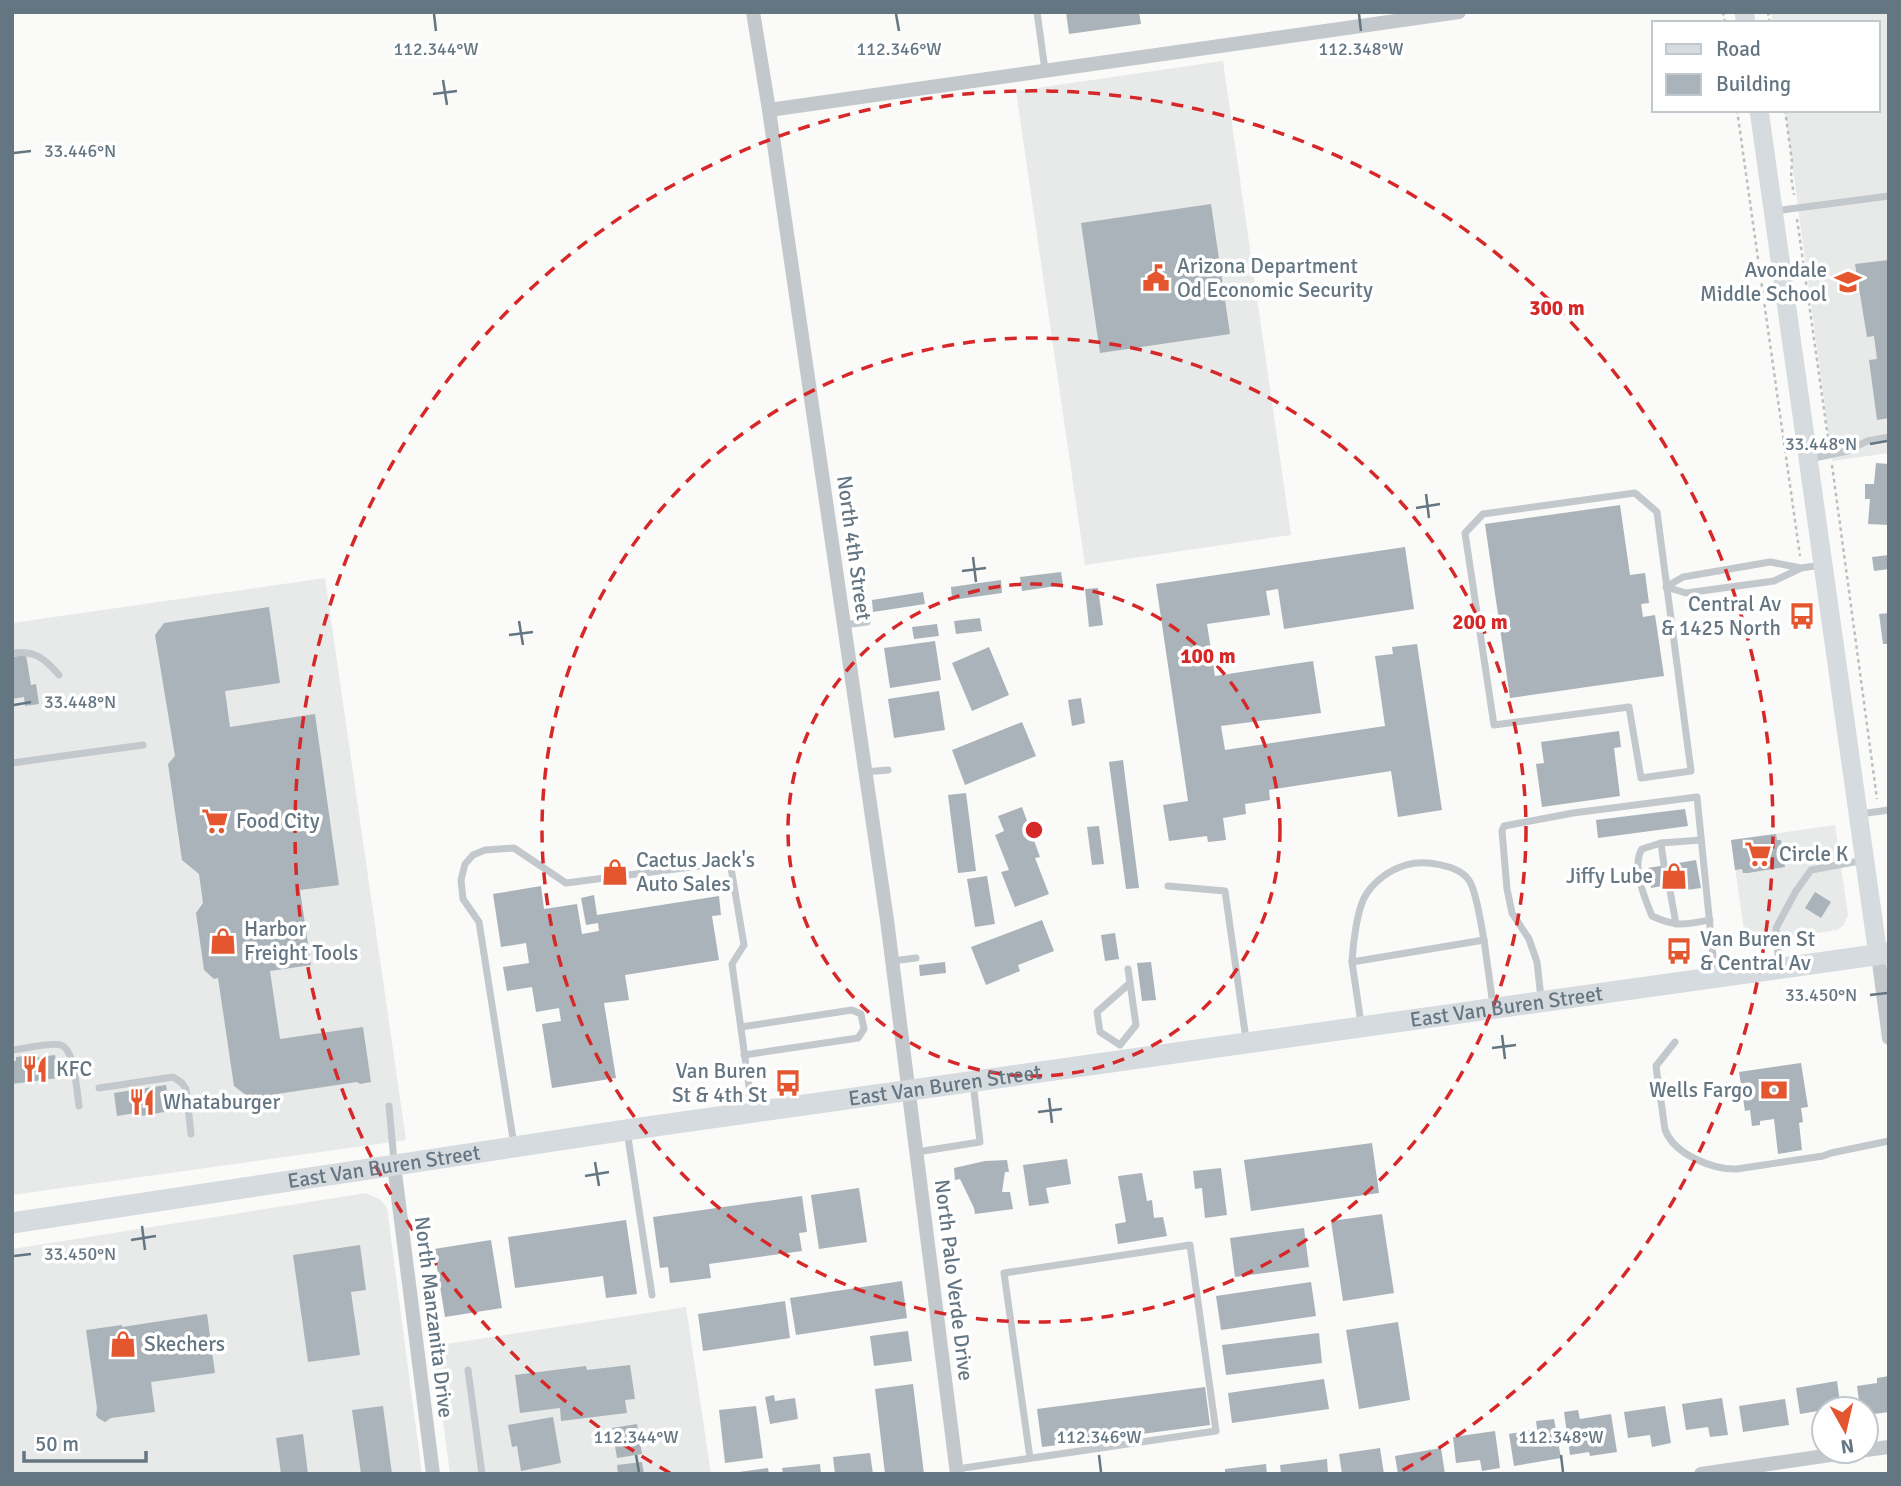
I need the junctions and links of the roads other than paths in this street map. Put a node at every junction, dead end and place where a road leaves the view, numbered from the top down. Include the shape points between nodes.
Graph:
1 (753, 12) edge
2 (1037, 12) edge
3 (1459, 12) edge
4 (1045, 71) junction
5 (769, 110) junction
6 (1759, 112) edge
7 (1889, 196) edge
8 (1773, 211) junction
9 (1889, 437) edge
10 (1808, 459) junction
11 (1824, 565) junction
12 (1801, 568) junction
13 (1666, 587) junction
14 (867, 622) dead end
15 (844, 625) junction
16 (12, 653) edge
17 (59, 675) dead end
18 (143, 745) dead end
19 (12, 763) edge
20 (888, 770) dead end
21 (865, 772) junction
22 (1889, 810) edge
23 (1859, 814) junction
24 (1701, 840) junction
25 (1661, 843) junction
26 (1865, 860) junction
27 (1664, 865) dead end
28 (1669, 885) dead end
29 (1168, 886) dead end
30 (1710, 920) junction
31 (1676, 924) junction
32 (1484, 940) junction
33 (1883, 954) edge
34 (916, 958) dead end
35 (891, 961) junction
36 (1352, 962) junction
37 (1128, 969) dead end
38 (1779, 969) junction
39 (1715, 978) junction
40 (1130, 983) junction
41 (1542, 1002) junction
42 (1493, 1009) junction
43 (741, 1027) junction
44 (1362, 1027) junction
45 (1889, 1038) edge
46 (1675, 1042) dead end
47 (1247, 1044) junction
48 (12, 1050) edge
49 (1122, 1053) junction
50 (744, 1055) junction
51 (973, 1082) junction
52 (99, 1088) dead end
53 (909, 1091) junction
54 (79, 1106) dead end
55 (389, 1106) dead end
56 (752, 1113) junction
57 (626, 1130) junction
58 (191, 1134) dead end
59 (1889, 1141) edge
60 (514, 1147) junction
61 (916, 1152) junction
62 (394, 1165) junction
63 (12, 1223) edge
64 (652, 1295) dead end
65 (468, 1370) dead end
66 (1030, 1458) junction
67 (1810, 1458) edge
68 (957, 1471) edge
69 (433, 1474) edge
70 (482, 1474) edge
71 (1701, 1474) edge

1 - 5 street, North 4th Street
2 - 4 lane
3 - 4 street
4 - 5 street
5 - 15 street, North 4th Street
6 - 8 street
7 - 8 lane
8 - 10 street
9 - 10 lane
10 - 11 street
11 - 12 lane
11 - 23 street
12 - 13 lane via 1770,562 1683,577
12 - 13 lane via 1774,581 1686,593
13 - 13 lane via 1691,771 1641,778 1629,707 1494,725 1465,533 1483,514 1635,493 1657,512
14 - 15 lane
15 - 21 street, North 4th Street
16 - 17 lane via 35,654
18 - 19 lane
20 - 21 lane
21 - 35 street, North 4th Street
22 - 23 lane
23 - 26 street
24 - 25 lane
24 - 30 lane
24 - 41 lane via 1697,797 1504,826 1512,913 1537,962
25 - 27 lane
25 - 31 lane via 1638,855 1643,895 1652,916
26 - 33 street
26 - 38 lane via 1811,870 1776,928
28 - 31 lane
29 - 47 lane via 1225,891
30 - 31 lane
30 - 39 lane
32 - 36 lane
32 - 36 lane via 1470,882 1458,870 1439,864 1408,864 1377,882 1365,896
32 - 42 lane
33 - 38 main road, East Van Buren Street
33 - 45 street
34 - 35 lane
35 - 53 street, North 4th Street
36 - 44 lane
37 - 40 lane
38 - 39 main road, East Van Buren Street
39 - 41 main road, East Van Buren Street
40 - 49 lane via 1136,1025
40 - 49 lane via 1097,1012 1100,1032
41 - 42 main road, East Van Buren Street
42 - 44 main road, East Van Buren Street
43 - 50 lane
43 - 50 lane via 852,1010 861,1014 864,1029 858,1038
43 - 60 lane via 732,964 744,945 730,862 566,883 514,848 472,855 461,880 463,899 478,922
44 - 47 main road, East Van Buren Street
46 - 59 lane via 1656,1066 1665,1132 1690,1156 1723,1170
47 - 49 main road, East Van Buren Street
48 - 54 lane via 51,1045 67,1048
49 - 51 main road, East Van Buren Street
50 - 56 lane
51 - 53 main road, East Van Buren Street
51 - 61 lane via 980,1142
52 - 58 lane via 173,1077 186,1089
53 - 56 main road, East Van Buren Street
53 - 61 street, North Palo Verde Drive
55 - 62 lane
56 - 57 main road, East Van Buren Street
57 - 60 main road, East Van Buren Street
57 - 64 lane
60 - 62 main road, East Van Buren Street
61 - 68 street, North Palo Verde Drive
62 - 63 main road, East Van Buren Street
62 - 69 street, North Manzanita Drive
65 - 70 lane
66 - 66 lane via 1216,1431 1190,1245 1004,1273
66 - 68 lane
67 - 71 street

